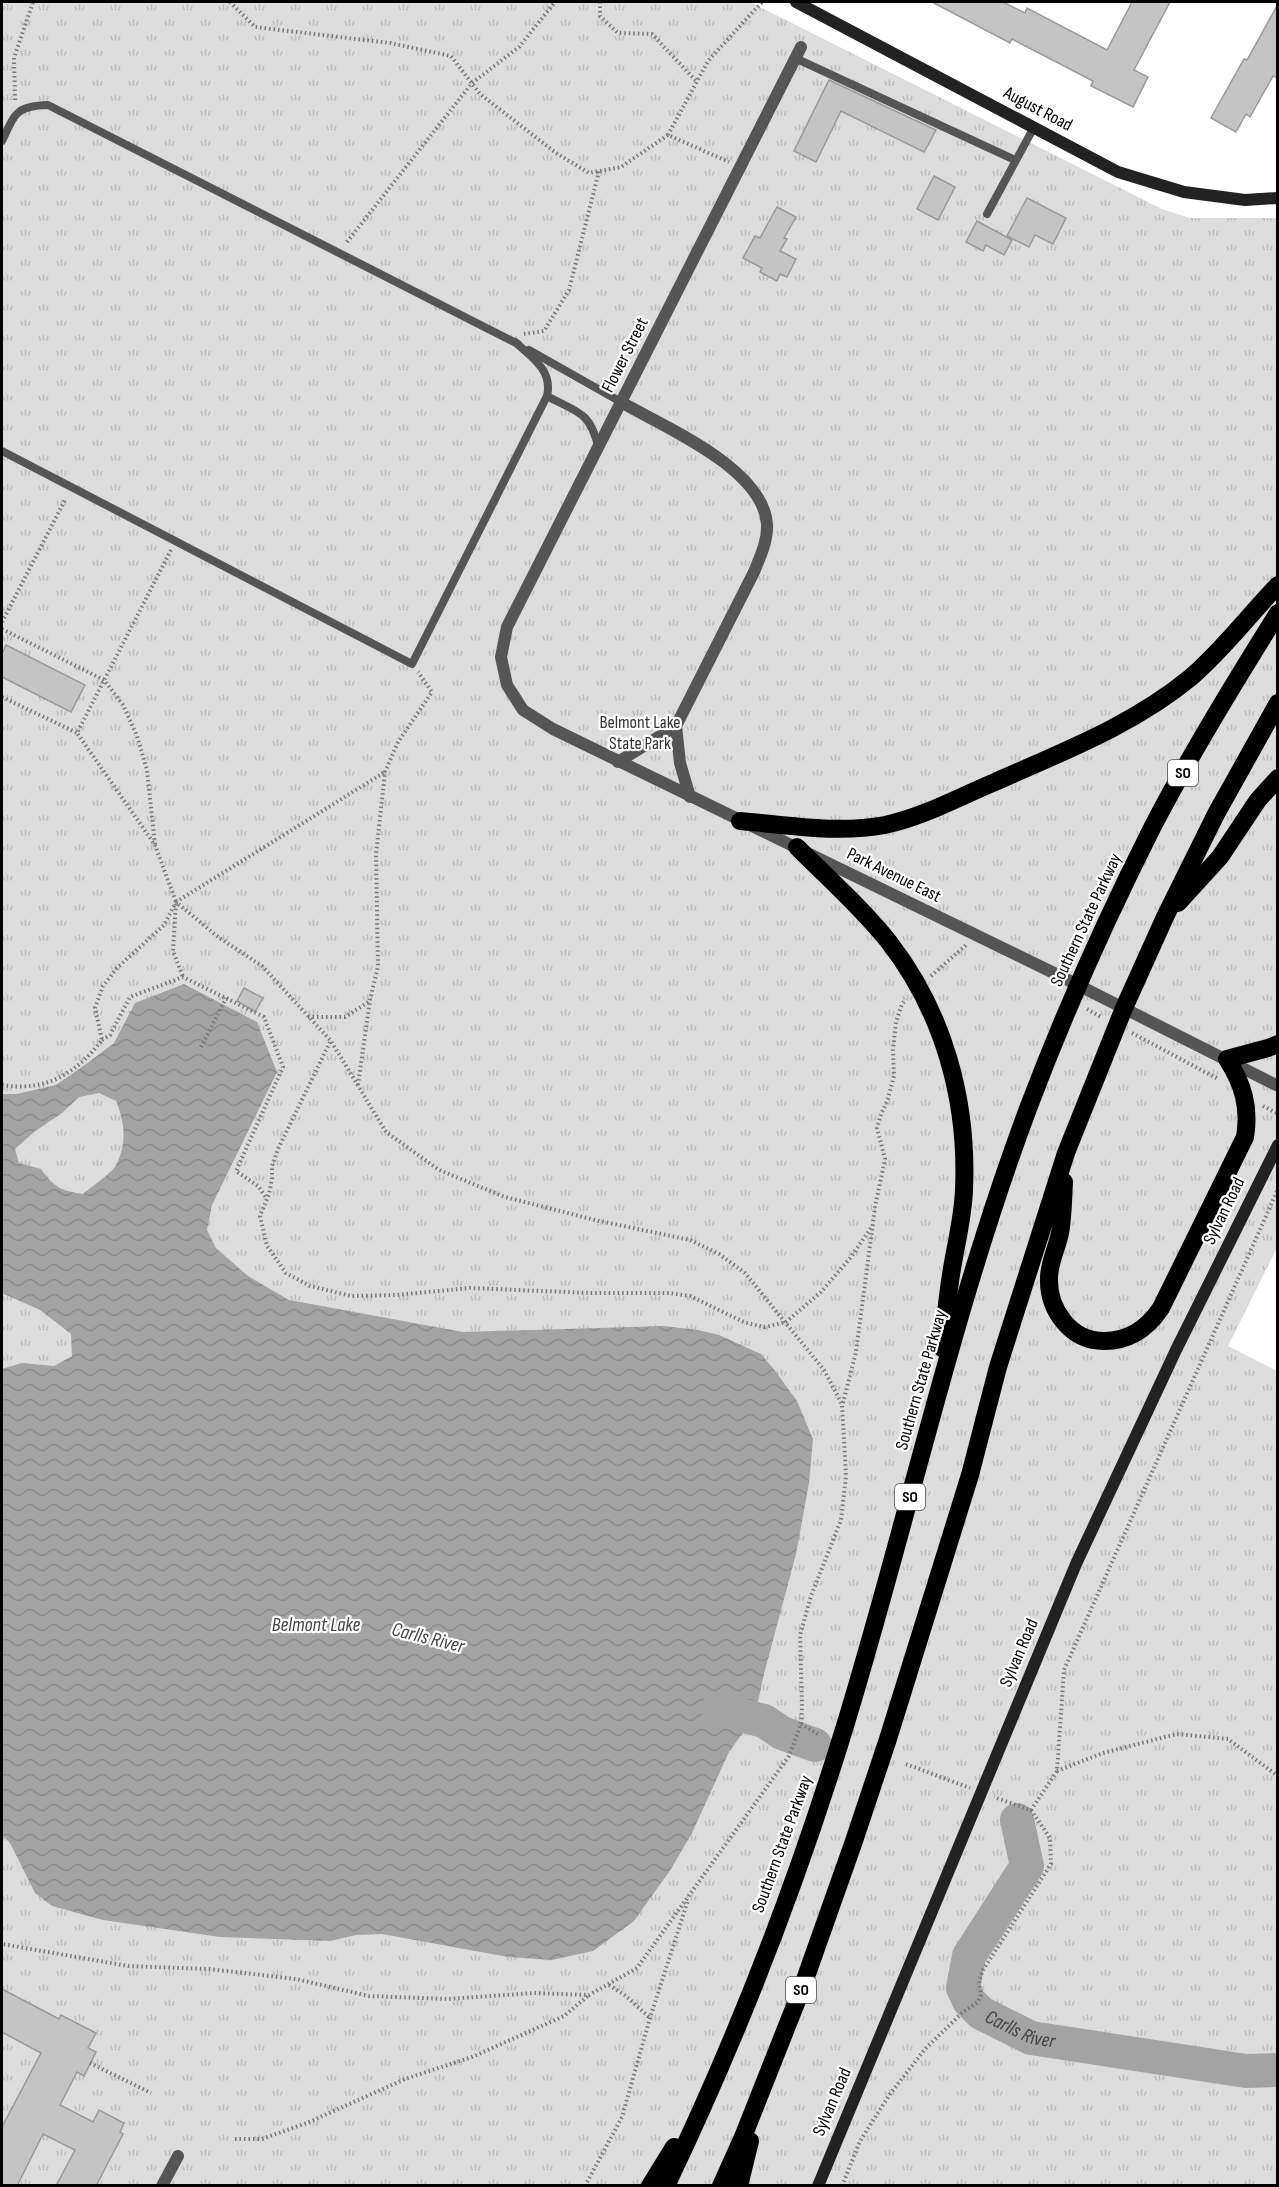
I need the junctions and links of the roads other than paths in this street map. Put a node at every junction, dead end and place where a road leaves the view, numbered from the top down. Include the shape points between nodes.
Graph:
1 (796, 2) edge
2 (798, 52) joint
3 (1034, 127) junction
4 (2, 141) edge
5 (1015, 160) junction
6 (1278, 198) edge
7 (987, 214) dead end
8 (515, 342) junction
9 (547, 396) junction
10 (621, 402) junction
11 (598, 448) junction
12 (2, 452) edge
13 (1278, 585) edge
14 (1278, 613) edge
15 (507, 685) joint
16 (1278, 703) edge
17 (676, 726) junction
18 (618, 762) junction
19 (1278, 778) edge
20 (690, 797) junction
21 (740, 821) junction
22 (797, 847) junction
23 (1165, 917) junction
24 (1278, 1044) edge
25 (1227, 1059) junction
26 (1278, 1086) edge
27 (1278, 1145) edge
28 (1066, 1153) junction
29 (937, 1394) junction
30 (712, 2088) junction
31 (763, 2088) junction
32 (178, 2156) dead end
33 (162, 2186) edge
34 (650, 2186) edge
35 (666, 2186) edge
36 (721, 2186) edge
37 (739, 2186) edge
38 (818, 2186) edge

1 - 3 street, August Road
2 - 5 lane
2 - 10 street, Flower Street
3 - 5 lane
3 - 6 street, August Road via 1118,172 1184,192 1245,200
4 - 8 lane via 16,114 29,106 48,105
5 - 7 lane
8 - 9 lane via 546,374 550,385
8 - 10 lane
9 - 11 lane via 585,416 594,430
9 - 12 lane via 412,664
10 - 11 street, Flower Street
10 - 17 street via 730,467 752,487 765,513 766,538 754,572
11 - 15 street, Flower Street via 507,627 501,657
13 - 21 highway via 1190,677 1097,737 918,815 885,825 828,829
14 - 29 highway, Southern State Parkway / SO via 1169,796 1058,1030 988,1227
15 - 18 street, Park Avenue East via 523,710
16 - 23 highway, SO
17 - 18 street
17 - 20 street via 680,763
18 - 20 street, Park Avenue East
19 - 23 highway via 1247,814 1220,857
20 - 21 street, Park Avenue East
21 - 22 street, Park Avenue East
22 - 25 street, Park Avenue East
22 - 29 highway via 873,923 899,956 936,1022 955,1083 963,1136 964,1192
23 - 28 highway, SO
24 - 25 highway
25 - 26 street, Park Avenue East
25 - 28 highway via 1246,1096 1245,1137 1161,1308 1147,1326 1125,1338 1102,1341 1082,1335 1066,1324 1051,1300 1049,1278 1060,1233
27 - 38 street, Sylvan Road via 1106,1498
28 - 31 highway, SO via 888,1739
29 - 30 highway, Southern State Parkway / SO via 831,1771
30 - 34 highway
30 - 35 highway, Southern State Parkway / SO
31 - 36 highway, SO
31 - 37 highway
32 - 33 street

